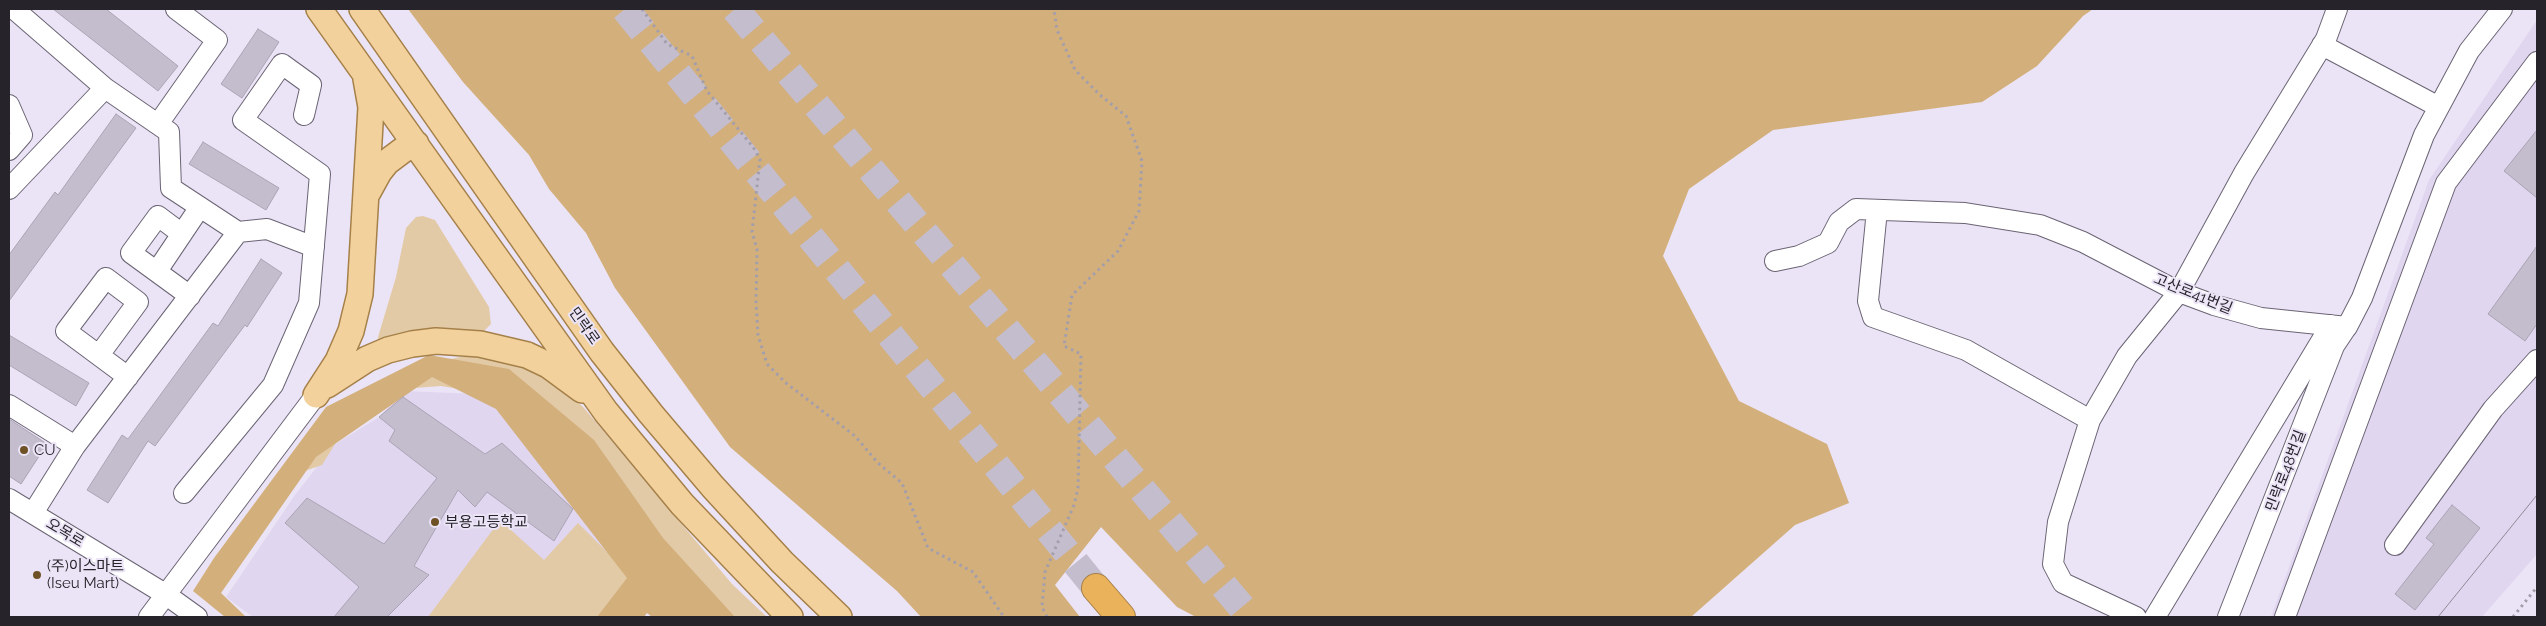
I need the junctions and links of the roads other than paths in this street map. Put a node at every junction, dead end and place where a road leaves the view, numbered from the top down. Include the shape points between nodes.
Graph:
1 (14, 9) edge
2 (176, 9) edge
3 (319, 9) edge
4 (362, 9) edge
5 (2337, 9) edge
6 (2502, 9) edge
7 (2322, 45) junction
8 (2537, 62) edge
9 (362, 68) junction
10 (105, 88) junction
11 (9, 106) edge
12 (2440, 107) junction
13 (304, 115) dead end
14 (158, 124) junction
15 (416, 144) junction
16 (9, 150) edge
17 (9, 190) edge
18 (367, 193) junction
19 (200, 207) junction
20 (1877, 210) junction
21 (238, 232) junction
22 (182, 234) junction
23 (314, 247) junction
24 (1775, 261) dead end
25 (157, 271) junction
26 (2180, 292) junction
27 (190, 296) junction
28 (2339, 326) junction
29 (99, 355) dead end
30 (2537, 360) edge
31 (128, 377) junction
32 (316, 395) junction
33 (9, 405) edge
34 (606, 412) junction
35 (2090, 420) junction
36 (75, 446) junction
37 (184, 493) dead end
38 (9, 499) edge
39 (33, 513) junction
40 (2394, 546) dead end
41 (1096, 588) tunnel mouth
42 (165, 594) junction
43 (149, 617) edge
44 (197, 617) edge
45 (790, 617) edge
46 (840, 617) edge
47 (1121, 617) edge
48 (2136, 617) edge
49 (2155, 617) edge
50 (2228, 617) edge
51 (2284, 617) edge

1 - 10 street
2 - 14 street via 217,40
3 - 9 main road, 민락로
4 - 46 main road, 민락로 via 597,344 651,414 782,562
5 - 7 street
6 - 12 street via 2469,51
7 - 12 street
7 - 26 street via 2244,172
8 - 51 street via 2446,183
9 - 15 main road, 민락로
9 - 18 main road via 371,107
10 - 14 street
10 - 17 street
11 - 16 street via 22,136
12 - 28 street via 2424,135 2362,298
13 - 23 street via 311,85 282,64 243,120 320,174
14 - 19 street via 169,132 171,188
15 - 18 main road via 402,150 388,162 378,172
15 - 34 main road, 민락로
18 - 32 main road via 360,294 351,331 338,361
19 - 21 street
19 - 22 street
20 - 24 street, 고산로41번길 via 1856,209 1839,222 1828,243 1799,256
20 - 26 street, 고산로41번길 via 1965,213 2040,225 2083,242
20 - 35 street via 1868,301 1873,317 1966,350
21 - 23 street via 267,229
21 - 27 street
22 - 25 street
22 - 25 street via 158,216 131,252
23 - 37 street via 309,303 274,385
25 - 27 street
26 - 28 street, 고산로41번길 via 2261,318
26 - 35 street via 2127,356
27 - 31 street
28 - 49 street
28 - 50 street, 민락로48번길
29 - 31 street
30 - 40 street via 2494,410
31 - 36 street
32 - 34 main road via 348,370 388,350 412,344 457,342 505,348 534,358 573,382
32 - 42 street
33 - 36 street
34 - 45 main road, 민락로 via 682,504
35 - 48 street via 2058,522 2052,564 2063,583
36 - 39 street
38 - 39 street, 오목로
39 - 42 street, 오목로
41 - 47 highway
42 - 43 street
42 - 44 street, 오목로

